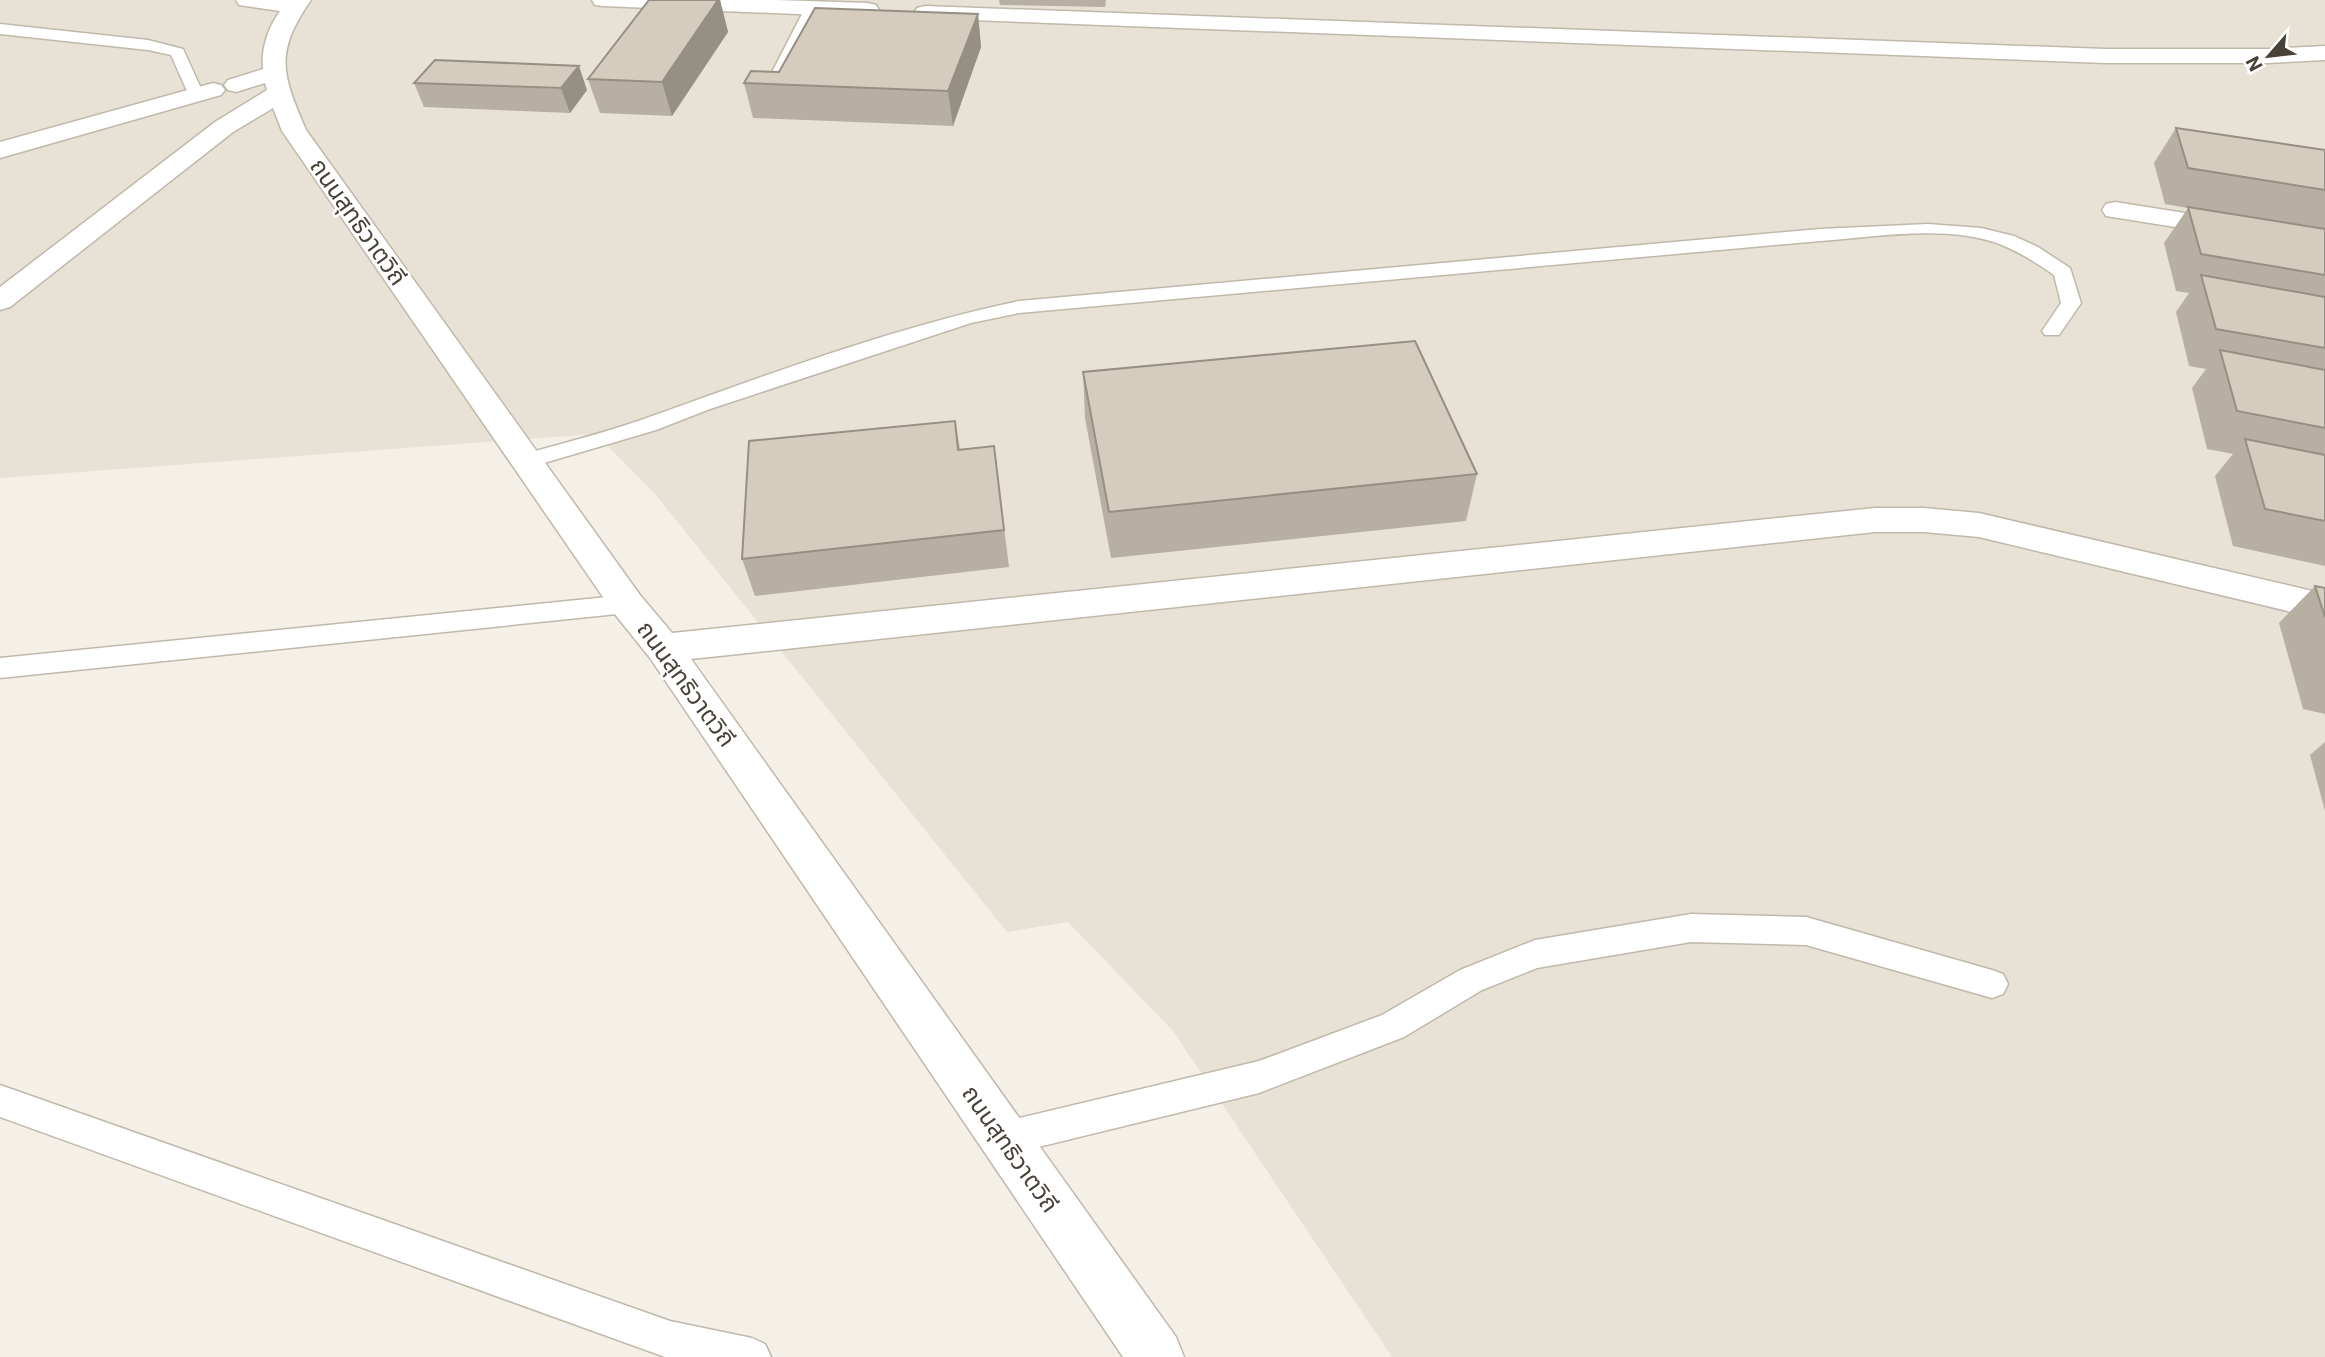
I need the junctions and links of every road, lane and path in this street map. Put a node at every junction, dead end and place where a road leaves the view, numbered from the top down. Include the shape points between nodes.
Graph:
1 (247, 0) edge
2 (603, 0) edge
3 (297, 3) edge
4 (812, 8) junction
5 (0, 29) edge
6 (2325, 52) edge
7 (775, 82) edge
8 (276, 84) junction
9 (215, 90) junction
10 (169, 102) junction
11 (223, 127) junction
12 (0, 149) edge
13 (2115, 210) dead end
14 (2325, 243) edge
15 (0, 301) edge
16 (2052, 331) dead end
17 (526, 461) junction
18 (627, 604) junction
19 (2325, 607) edge
20 (663, 648) junction
21 (0, 668) edge
22 (1992, 984) dead end
23 (0, 1101) edge
24 (1002, 1139) junction
25 (751, 1357) edge
26 (1156, 1357) edge

1 - 3 street
2 - 4 street
3 - 8 street, ถนนสุทธิวาตวิถี via 274,43
4 - 6 street via 2105,56
4 - 7 lane
5 - 9 lane via 177,52 188,70
8 - 9 street
8 - 11 street
8 - 17 street, ถนนสุทธิวาตวิถี via 294,131
9 - 10 street
10 - 11 street via 191,108
10 - 12 street
11 - 15 street
13 - 14 street
16 - 17 lane via 2071,303 2063,272 2029,250 1978,233 1925,230 1820,235 1019,307 966,318
17 - 18 street, ถนนสุทธิวาตวิถี
18 - 20 street, ถนนสุทธิวาตวิถี
18 - 21 lane
19 - 20 street via 1979,525 1874,520
20 - 24 street, ถนนสุทธิวาตวิถี
22 - 24 lane via 1806,931 1691,929 1535,954 1471,980 1394,1026 1259,1077
23 - 25 lane via 670,1340
24 - 26 street, ถนนสุทธิวาตวิถี

